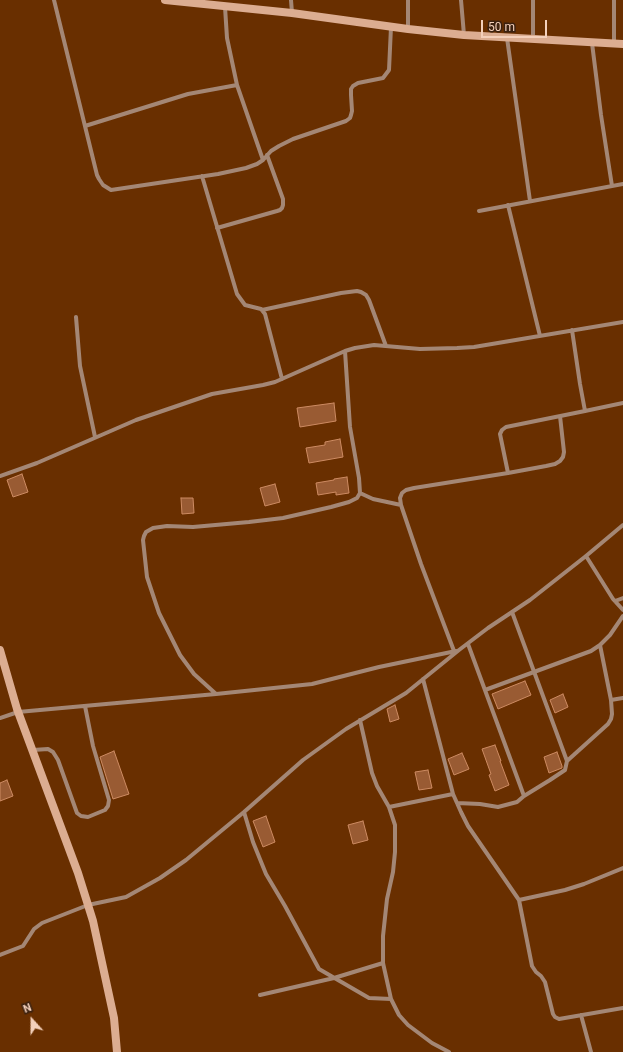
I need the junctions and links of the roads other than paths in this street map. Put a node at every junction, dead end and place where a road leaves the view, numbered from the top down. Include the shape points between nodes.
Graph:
1 (54, 0) edge
2 (165, 0) edge
3 (291, 0) edge
4 (408, 0) edge
5 (461, 0) edge
6 (533, 0) edge
7 (614, 0) edge
8 (224, 6) junction
9 (292, 14) junction
10 (391, 27) junction
11 (408, 29) junction
12 (464, 35) junction
13 (507, 37) junction
14 (533, 39) junction
15 (592, 43) junction
16 (614, 44) junction
17 (623, 44) edge
18 (236, 85) junction
19 (85, 126) junction
20 (267, 156) junction
21 (263, 160) junction
22 (202, 176) junction
23 (623, 184) edge
24 (612, 186) junction
25 (530, 201) junction
26 (508, 205) junction
27 (479, 211) dead end
28 (217, 228) junction
29 (262, 310) junction
30 (76, 317) dead end
31 (623, 322) edge
32 (572, 330) junction
33 (540, 336) junction
34 (386, 346) junction
35 (345, 351) junction
36 (282, 379) junction
37 (623, 404) edge
38 (585, 411) junction
39 (560, 416) junction
40 (95, 437) junction
41 (508, 473) junction
42 (0, 476) edge
43 (360, 493) junction
44 (401, 505) junction
45 (623, 525) edge
46 (586, 556) junction
47 (623, 598) edge
48 (615, 601) junction
49 (623, 610) edge
50 (512, 612) junction
51 (623, 616) edge
52 (468, 644) junction
53 (600, 645) junction
54 (0, 650) edge
55 (456, 651) junction
56 (534, 672) junction
57 (423, 679) junction
58 (485, 690) junction
59 (216, 694) junction
60 (623, 698) edge
61 (611, 700) junction
62 (85, 706) junction
63 (18, 712) junction
64 (0, 718) edge
65 (360, 720) junction
66 (32, 750) junction
67 (567, 761) junction
68 (453, 794) junction
69 (524, 796) junction
70 (457, 803) junction
71 (389, 807) junction
72 (244, 812) junction
73 (623, 868) edge
74 (519, 900) junction
75 (88, 905) junction
76 (0, 955) edge
77 (383, 963) junction
78 (334, 978) junction
79 (260, 995) dead end
80 (391, 998) junction
81 (623, 1008) edge
82 (581, 1015) junction
83 (117, 1052) edge
84 (449, 1052) edge
85 (591, 1052) edge

1 - 19 street
2 - 8 street
3 - 9 street
4 - 11 street
5 - 12 street
6 - 14 street
7 - 16 street
8 - 9 street
8 - 18 street
9 - 10 street
10 - 11 street
10 - 20 street via 389,70 383,78 353,86 350,118 293,139
11 - 12 street
12 - 13 street
13 - 14 street
13 - 25 street
14 - 15 street
15 - 16 street
15 - 24 street
16 - 17 street
18 - 19 street via 188,94
18 - 21 street
19 - 22 street via 97,175 106,188 111,190
20 - 21 street
20 - 28 street via 283,199 282,208
21 - 22 street via 246,168
22 - 28 street
23 - 24 street
24 - 25 street
25 - 26 street
26 - 27 street
26 - 33 street
28 - 29 street via 237,294 244,305
29 - 34 street via 341,293 361,292 369,300
29 - 36 street via 267,318
30 - 40 street via 80,366
31 - 32 street
32 - 33 street
32 - 38 street
33 - 34 street via 457,348 420,349
34 - 35 street via 374,345
35 - 36 street
35 - 43 street via 350,427 360,478
36 - 40 street via 212,394
37 - 38 street
38 - 39 street
39 - 41 street via 564,452 560,461
39 - 41 street via 502,430 500,434
40 - 42 street via 37,463
41 - 44 street via 406,490 400,498
43 - 44 street via 373,499
43 - 59 street via 349,502 283,518 193,527 167,526 146,532 143,540 147,577 158,613 180,656 194,674
44 - 55 street via 421,564
45 - 46 street
46 - 48 street
46 - 50 street
47 - 48 street
48 - 49 street
50 - 52 street
50 - 56 street
51 - 53 street
52 - 55 street
52 - 58 street
53 - 56 street
53 - 61 street
54 - 63 street
55 - 57 street
55 - 59 street via 312,684
56 - 58 street
56 - 67 street
57 - 65 street via 406,693
57 - 68 street
58 - 69 street
59 - 62 street
60 - 61 street
61 - 67 street via 612,714 608,724
62 - 63 street
62 - 66 street via 92,746 109,800 105,810 88,817 77,813 53,752 48,749
63 - 64 street
63 - 66 street
65 - 71 street via 372,773
65 - 72 street via 303,760
66 - 75 street
67 - 69 street via 565,770
68 - 70 street
68 - 71 street
69 - 70 street via 517,802 498,807
70 - 74 street via 468,826
71 - 77 street via 395,825 395,852 383,936
72 - 75 street via 160,878 126,897
72 - 78 street via 266,874 319,970
73 - 74 street via 565,890
74 - 82 street via 532,966 545,982 553,1014 559,1019
75 - 76 street via 42,923 34,929 23,946
75 - 83 street via 94,921 114,1018
77 - 78 street
77 - 80 street
78 - 79 street
78 - 80 street via 369,998
80 - 84 street via 398,1015 408,1025
81 - 82 street
82 - 85 street

